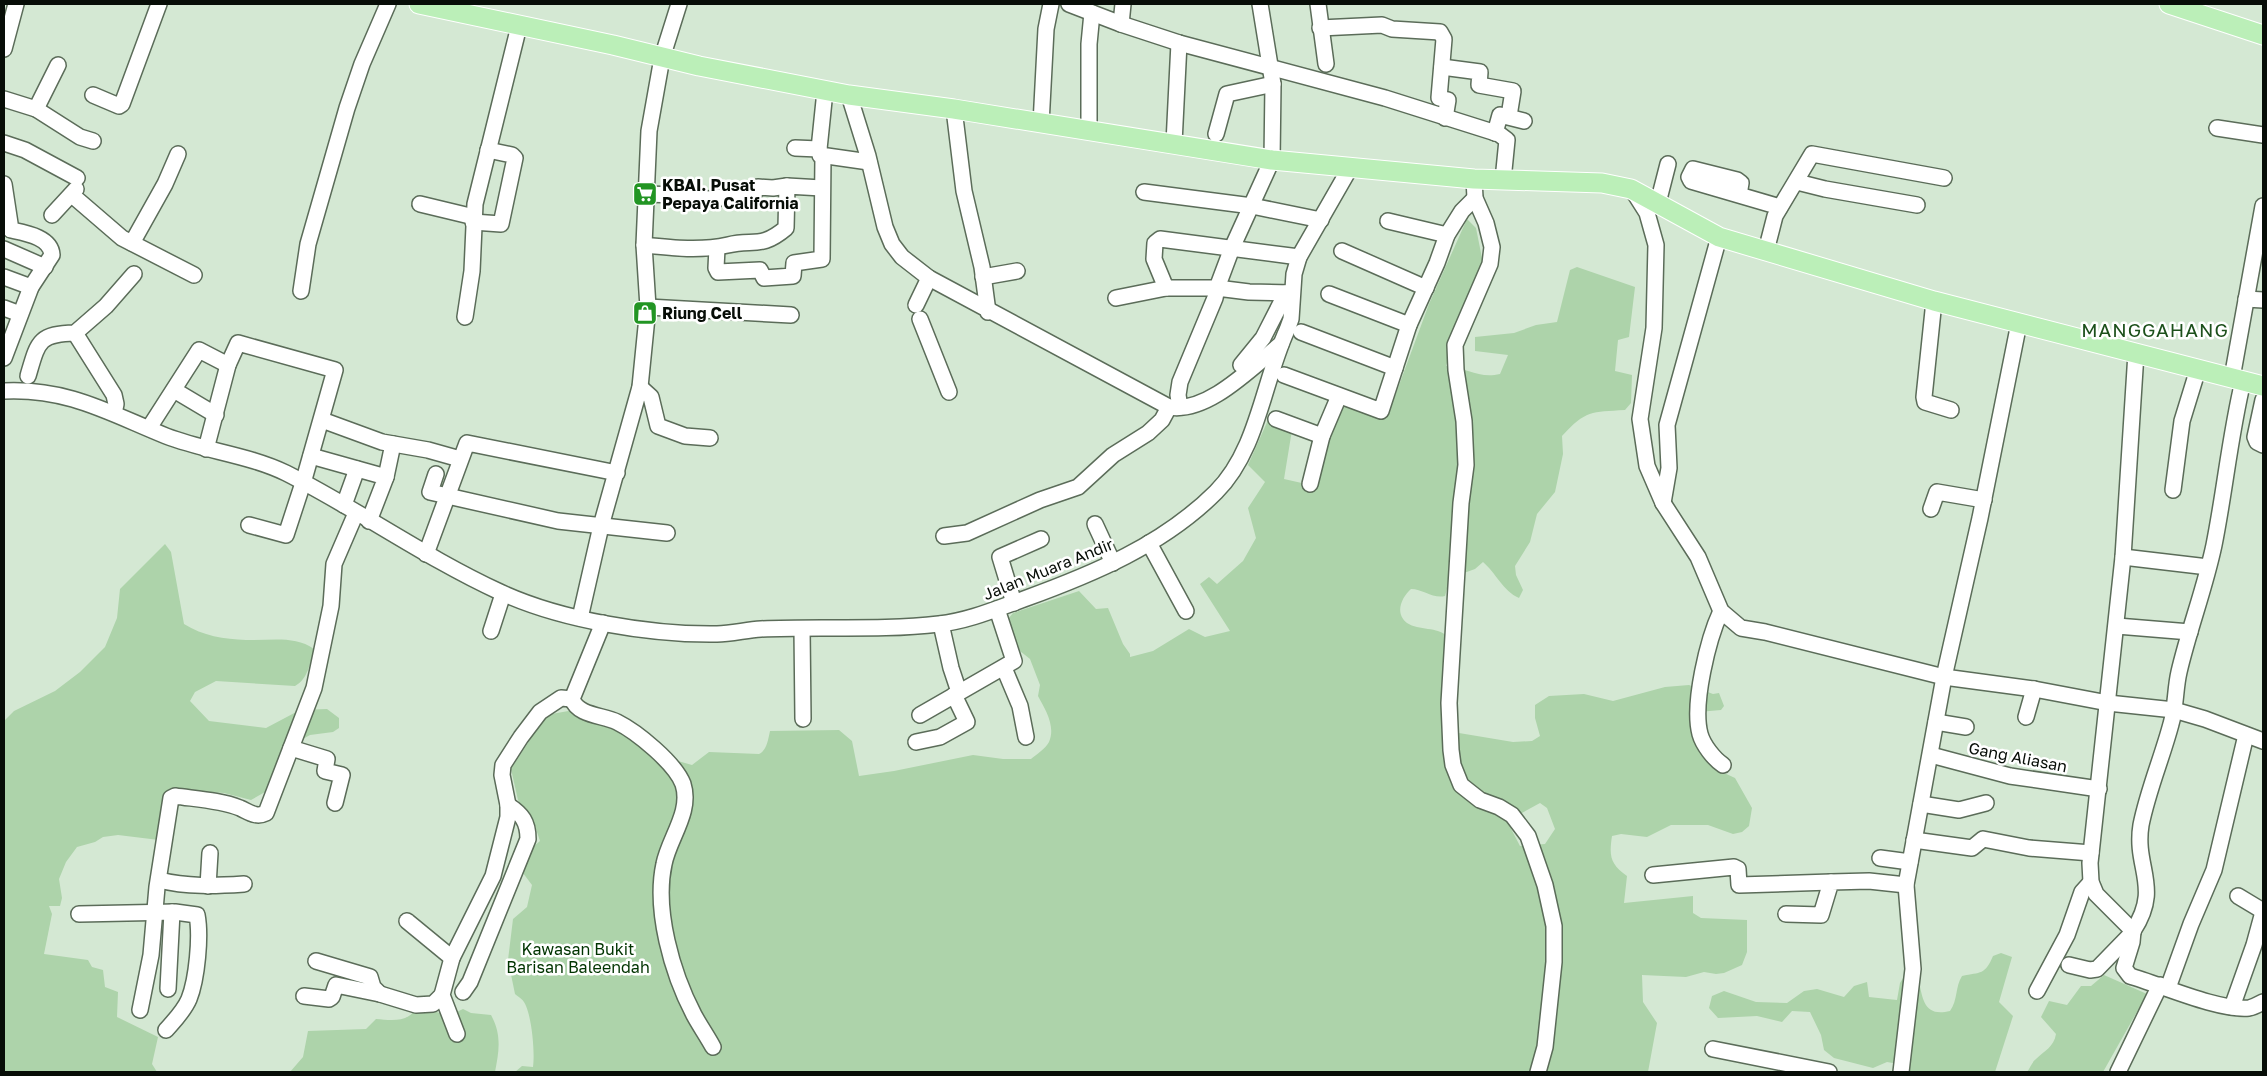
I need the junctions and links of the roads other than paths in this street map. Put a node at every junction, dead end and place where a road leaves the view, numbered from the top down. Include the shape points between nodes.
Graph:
1 (16, 4) edge
2 (159, 4) edge
3 (388, 4) edge
4 (420, 4) edge
5 (679, 4) edge
6 (1051, 4) edge
7 (1069, 4) edge
8 (1123, 4) edge
9 (1260, 4) edge
10 (1318, 4) edge
11 (2169, 4) edge
12 (471, 10) edge
13 (1092, 13) junction
14 (1121, 24) junction
15 (519, 26) junction
16 (1320, 28) junction
17 (2263, 35) edge
18 (1179, 42) junction
19 (4, 49) edge
20 (662, 58) junction
21 (1326, 64) dead end
22 (58, 65) dead end
23 (1270, 67) junction
24 (1442, 67) junction
25 (1273, 84) junction
26 (825, 91) junction
27 (93, 95) dead end
28 (849, 96) junction
29 (4, 100) edge
30 (36, 109) junction
31 (954, 109) junction
32 (1509, 116) junction
33 (1445, 118) junction
34 (1524, 121) dead end
35 (1041, 124) junction
36 (2217, 128) dead end
37 (1089, 130) junction
38 (1495, 133) junction
39 (1216, 134) dead end
40 (2263, 135) edge
41 (94, 140) dead end
42 (4, 143) edge
43 (1174, 143) junction
44 (795, 148) dead end
45 (488, 150) junction
46 (821, 153) junction
47 (178, 154) dead end
48 (1272, 160) junction
49 (869, 162) junction
50 (1668, 164) dead end
51 (1350, 168) junction
52 (1944, 178) dead end
53 (1474, 179) junction
54 (1503, 180) junction
55 (1797, 182) junction
56 (4, 184) edge
57 (787, 186) junction
58 (75, 187) junction
59 (822, 188) junction
60 (1631, 189) junction
61 (1144, 192) dead end
62 (646, 194) junction
63 (1739, 195) dead end
64 (1475, 198) junction
65 (1658, 203) junction
66 (420, 204) dead end
67 (1916, 205) dead end
68 (1252, 206) junction
69 (2263, 206) edge
70 (1780, 207) junction
71 (52, 215) dead end
72 (474, 220) junction
73 (1321, 220) junction
74 (1388, 221) dead end
75 (8, 232) edge
76 (1447, 235) junction
77 (1719, 237) junction
78 (132, 243) junction
79 (644, 246) junction
80 (717, 248) junction
81 (1232, 248) junction
82 (4, 249) edge
83 (1766, 250) junction
84 (2260, 250) edge
85 (1342, 251) dead end
86 (1299, 257) junction
87 (46, 267) junction
88 (1017, 271) dead end
89 (134, 274) dead end
90 (194, 275) dead end
91 (4, 277) edge
92 (983, 277) junction
93 (929, 278) junction
94 (31, 287) junction
95 (1166, 288) junction
96 (1217, 288) junction
97 (1426, 288) junction
98 (301, 291) dead end
99 (1289, 293) junction
100 (1329, 294) dead end
101 (1116, 298) dead end
102 (2246, 299) junction
103 (2263, 300) edge
104 (1934, 301) junction
105 (648, 307) junction
106 (4, 308) edge
107 (988, 312) junction
108 (20, 314) junction
109 (791, 315) dead end
110 (465, 317) dead end
111 (2019, 322) junction
112 (1409, 326) junction
113 (1301, 332) dead end
114 (75, 333) junction
115 (1280, 344) junction
116 (2136, 353) junction
117 (4, 358) edge
118 (228, 365) junction
119 (1240, 365) dead end
120 (1396, 368) junction
121 (2198, 369) junction
122 (1284, 375) dead end
123 (28, 376) dead end
124 (2238, 380) junction
125 (2263, 386) edge
126 (640, 387) junction
127 (174, 390) junction
128 (4, 391) edge
129 (949, 392) dead end
130 (1339, 396) junction
131 (2263, 400) edge
132 (1175, 407) junction
133 (1951, 410) dead end
134 (114, 413) junction
135 (216, 415) junction
136 (1276, 419) dead end
137 (322, 420) junction
138 (149, 428) junction
139 (1322, 436) junction
140 (710, 438) dead end
141 (393, 444) junction
142 (2263, 445) edge
143 (206, 449) junction
144 (311, 456) junction
145 (460, 459) junction
146 (357, 469) junction
147 (618, 473) junction
148 (436, 474) dead end
149 (386, 477) junction
150 (303, 483) junction
151 (1310, 484) dead end
152 (2173, 490) dead end
153 (448, 496) junction
154 (1984, 500) junction
155 (1663, 503) junction
156 (350, 509) junction
157 (1930, 509) dead end
158 (369, 521) junction
159 (249, 524) dead end
160 (1095, 524) dead end
161 (601, 526) junction
162 (667, 533) dead end
163 (944, 536) dead end
164 (1041, 539) dead end
165 (1149, 543) junction
166 (426, 554) junction
167 (2123, 557) junction
168 (1113, 563) junction
169 (2208, 567) junction
170 (503, 594) junction
171 (1014, 603) junction
172 (997, 608) junction
173 (1186, 611) dead end
174 (1721, 612) junction
175 (580, 618) junction
176 (603, 623) junction
177 (941, 624) junction
178 (2117, 626) junction
179 (802, 630) junction
180 (491, 631) dead end
181 (2190, 632) junction
182 (1004, 668) junction
183 (1945, 674) junction
184 (2034, 688) junction
185 (957, 693) junction
186 (572, 699) junction
187 (2108, 699) junction
188 (2174, 710) junction
189 (920, 715) dead end
190 (2026, 717) dead end
191 (803, 719) dead end
192 (1936, 722) junction
193 (1966, 727) dead end
194 (2246, 735) junction
195 (1026, 737) dead end
196 (2263, 741) edge
197 (916, 742) dead end
198 (291, 748) junction
199 (1931, 755) junction
200 (1724, 764) dead end
201 (2099, 790) junction
202 (335, 803) dead end
203 (1986, 803) dead end
204 (1921, 804) junction
205 (508, 805) junction
206 (1914, 840) junction
207 (210, 853) dead end
208 (2091, 853) junction
209 (1880, 858) dead end
210 (1910, 862) junction
211 (1653, 875) dead end
212 (159, 880) junction
213 (1831, 882) junction
214 (2091, 882) junction
215 (244, 884) dead end
216 (1906, 885) junction
217 (208, 886) junction
218 (2238, 896) dead end
219 (154, 912) junction
220 (172, 912) junction
221 (2263, 912) edge
222 (79, 914) dead end
223 (1786, 914) dead end
224 (407, 921) dead end
225 (2132, 930) junction
226 (452, 958) junction
227 (316, 961) dead end
228 (2069, 965) dead end
229 (2164, 986) junction
230 (168, 989) dead end
231 (2037, 991) dead end
232 (464, 992) dead end
233 (380, 994) junction
234 (442, 995) junction
235 (304, 996) dead end
236 (2263, 1002) edge
237 (2232, 1007) junction
238 (140, 1010) dead end
239 (166, 1030) dead end
240 (457, 1034) dead end
241 (713, 1047) dead end
242 (1713, 1050) dead end
243 (1538, 1072) edge
244 (1829, 1072) edge
245 (1901, 1072) edge
246 (2118, 1072) edge

1 - 19 street
2 - 27 street via 122,104 119,106
3 - 98 street via 346,108 308,244
4 - 12 main road
5 - 20 street
6 - 35 street via 1046,29
7 - 13 street
8 - 14 street
9 - 23 street
10 - 16 street
11 - 17 main road
12 - 15 main road
13 - 14 street
13 - 37 street
14 - 18 street
15 - 20 main road
15 - 45 street
16 - 21 street
16 - 24 street via 1382,25 1392,29 1440,32 1444,39
18 - 23 street
18 - 43 street
20 - 26 main road
20 - 62 street via 649,131
22 - 30 street
23 - 25 street
23 - 33 street
24 - 32 street via 1480,72 1479,85 1513,91
24 - 33 street via 1439,98 1448,100
25 - 39 street via 1227,94
25 - 48 street
26 - 28 main road
26 - 46 street
28 - 31 main road
28 - 49 street
29 - 30 street
30 - 41 street via 80,136
31 - 35 main road
31 - 92 street via 964,191
32 - 34 street
32 - 38 street via 1500,115
33 - 38 street
35 - 37 main road
36 - 40 street
37 - 43 main road
38 - 54 street via 1507,140
42 - 58 street via 25,150
43 - 48 main road
44 - 46 street
45 - 72 street
45 - 72 street via 515,158 501,224
46 - 49 street
46 - 59 street
47 - 78 street
48 - 51 main road
48 - 68 street
49 - 93 street via 892,244 902,257
50 - 65 street
51 - 53 main road
51 - 73 street, Jalan Muara Andir
52 - 55 street via 1812,154
53 - 54 main road
53 - 64 street
54 - 60 main road via 1602,183
55 - 67 street
55 - 70 street
56 - 75 street
57 - 59 street
57 - 62 street via 758,187 755,192 732,190 730,197 718,197 716,200
57 - 80 street via 785,229 758,244 729,244
58 - 71 street
58 - 78 street via 122,238
59 - 80 street via 822,259 794,263 793,276 764,278 761,271 718,272
60 - 65 main road
60 - 155 street via 1647,213 1656,245 1654,328 1640,419 1647,466
61 - 68 street
62 - 79 street
63 - 70 street
64 - 76 street via 1462,211
64 - 243 street via 1492,247 1490,264 1455,345 1466,465 1449,703 1451,750 1461,785 1480,800 1512,815 1528,836 1545,885 1554,926 1554,962 1545,1047
65 - 77 main road
66 - 72 street
68 - 73 street
68 - 81 street
69 - 84 street
70 - 83 street
72 - 110 street via 472,271
73 - 86 street, Jalan Muara Andir
74 - 76 street
75 - 87 street via 25,233 42,240 52,255
76 - 97 street
77 - 83 main road
77 - 155 street via 1667,425 1669,468
78 - 90 street
79 - 80 street
79 - 105 street
81 - 86 street
81 - 95 street via 1157,240 1154,260
81 - 96 street
82 - 87 street
83 - 104 main road
84 - 102 street
85 - 97 street
86 - 99 street, Jalan Muara Andir
87 - 94 street
88 - 92 street
89 - 114 street via 106,306
91 - 94 street
92 - 107 street
93 - 107 street
93 - 129 street via 918,312
94 - 108 street
95 - 96 street
95 - 101 street
96 - 99 street
96 - 132 street via 1180,382
97 - 112 street
99 - 115 street, Jalan Muara Andir via 1291,318
99 - 119 street via 1263,338
100 - 112 street
102 - 103 street
102 - 124 street
104 - 111 main road
104 - 133 street via 1924,397 1925,402
105 - 109 street
105 - 126 street
106 - 108 street
107 - 132 street
108 - 117 street
111 - 116 main road
111 - 154 street
112 - 120 street
113 - 120 street
114 - 123 street via 46,336 35,353
114 - 134 street via 114,395
115 - 132 street via 1215,396
115 - 165 street, Jalan Muara Andir via 1247,444 1235,468 1217,491
116 - 121 main road
116 - 167 street
118 - 127 street via 199,350
118 - 135 street
118 - 137 street via 241,342 335,370
120 - 130 street via 1381,412
121 - 124 main road
121 - 152 street via 2182,421
122 - 130 street
124 - 125 main road
124 - 169 street
126 - 140 street via 653,401 658,426 685,436
126 - 147 street
127 - 135 street
127 - 138 street
128 - 134 street, Jalan Muara Andir via 44,392
130 - 139 street
131 - 142 street via 2254,437
132 - 163 street via 1148,433 1113,455 1078,487 1040,500 968,533
134 - 138 street, Jalan Muara Andir
135 - 143 street
136 - 139 street
137 - 141 street
137 - 144 street
138 - 143 street, Jalan Muara Andir
139 - 151 street
141 - 145 street
141 - 149 street
143 - 150 street, Jalan Muara Andir via 283,472
144 - 146 street
144 - 150 street
145 - 147 street via 470,442
145 - 153 street
146 - 149 street
146 - 156 street
147 - 161 street
148 - 153 street via 430,492
149 - 158 street
150 - 156 street, Jalan Muara Andir
150 - 159 street via 286,534
153 - 161 street
153 - 166 street
154 - 157 street via 1937,492
154 - 183 street
155 - 174 street via 1698,557
156 - 158 street, Jalan Muara Andir
156 - 198 street via 334,562 331,606 314,688
158 - 166 street, Jalan Muara Andir
160 - 168 street
161 - 162 street
161 - 175 street
164 - 171 street via 1000,557
165 - 168 street, Jalan Muara Andir
165 - 173 street
166 - 170 street, Jalan Muara Andir
167 - 169 street
167 - 178 street
168 - 171 street, Jalan Muara Andir
169 - 181 street
170 - 175 street, Jalan Muara Andir
170 - 180 street
171 - 172 street, Jalan Muara Andir
172 - 177 street, Jalan Muara Andir via 968,619
172 - 182 street via 1015,658
174 - 183 street via 1741,628
174 - 200 street via 1706,652 1699,708 1700,732 1704,742
175 - 176 street, Jalan Muara Andir
176 - 179 street, Jalan Muara Andir via 718,634 760,629
176 - 186 street
177 - 179 street, Jalan Muara Andir
177 - 185 street
178 - 181 street
178 - 187 street
179 - 191 street
181 - 188 street via 2178,674
182 - 185 street
182 - 195 street via 1020,706
183 - 184 street
183 - 192 street
184 - 187 street
184 - 190 street
185 - 189 street
185 - 197 street via 967,722 940,737
186 - 205 street via 561,698 540,712 507,759 502,774
186 - 241 street via 580,710 626,727 665,759 681,780 685,802 664,862 661,899 676,973 695,1017
187 - 188 street
187 - 201 street
188 - 194 street
188 - 225 street via 2142,825 2140,837 2148,890 2144,911
192 - 193 street
192 - 199 street
194 - 196 street
194 - 229 street via 2214,870
198 - 202 street via 327,758 325,771 342,775
198 - 212 street via 266,813 261,816 227,804 172,796
199 - 201 street, Gang Aliasan via 2010,776
199 - 204 street
201 - 208 street
203 - 204 street via 1960,810
204 - 206 street
205 - 226 street via 493,876
205 - 232 street via 525,819 528,839
206 - 208 street via 1972,848 1983,839 2029,848
206 - 210 street
207 - 217 street
208 - 214 street
209 - 210 street
210 - 216 street
211 - 213 street via 1734,867 1738,868 1739,885
212 - 217 street
212 - 219 street
213 - 216 street via 1869,881
213 - 223 street via 1821,915
214 - 225 street via 2096,894
214 - 231 street via 2082,892 2068,935
215 - 217 street
216 - 245 street via 1914,969
218 - 221 street
219 - 220 street
219 - 222 street
219 - 238 street via 151,955
220 - 230 street
220 - 239 street via 197,915 198,940 188,1001
221 - 237 street
224 - 226 street
225 - 228 street via 2097,969
225 - 229 street via 2124,968 2126,972
226 - 234 street
227 - 233 street via 370,977
229 - 237 street
229 - 246 street
233 - 234 street via 416,1006 433,1004
233 - 235 street via 336,985 329,999
234 - 240 street
236 - 237 street via 2250,1008
242 - 244 street

